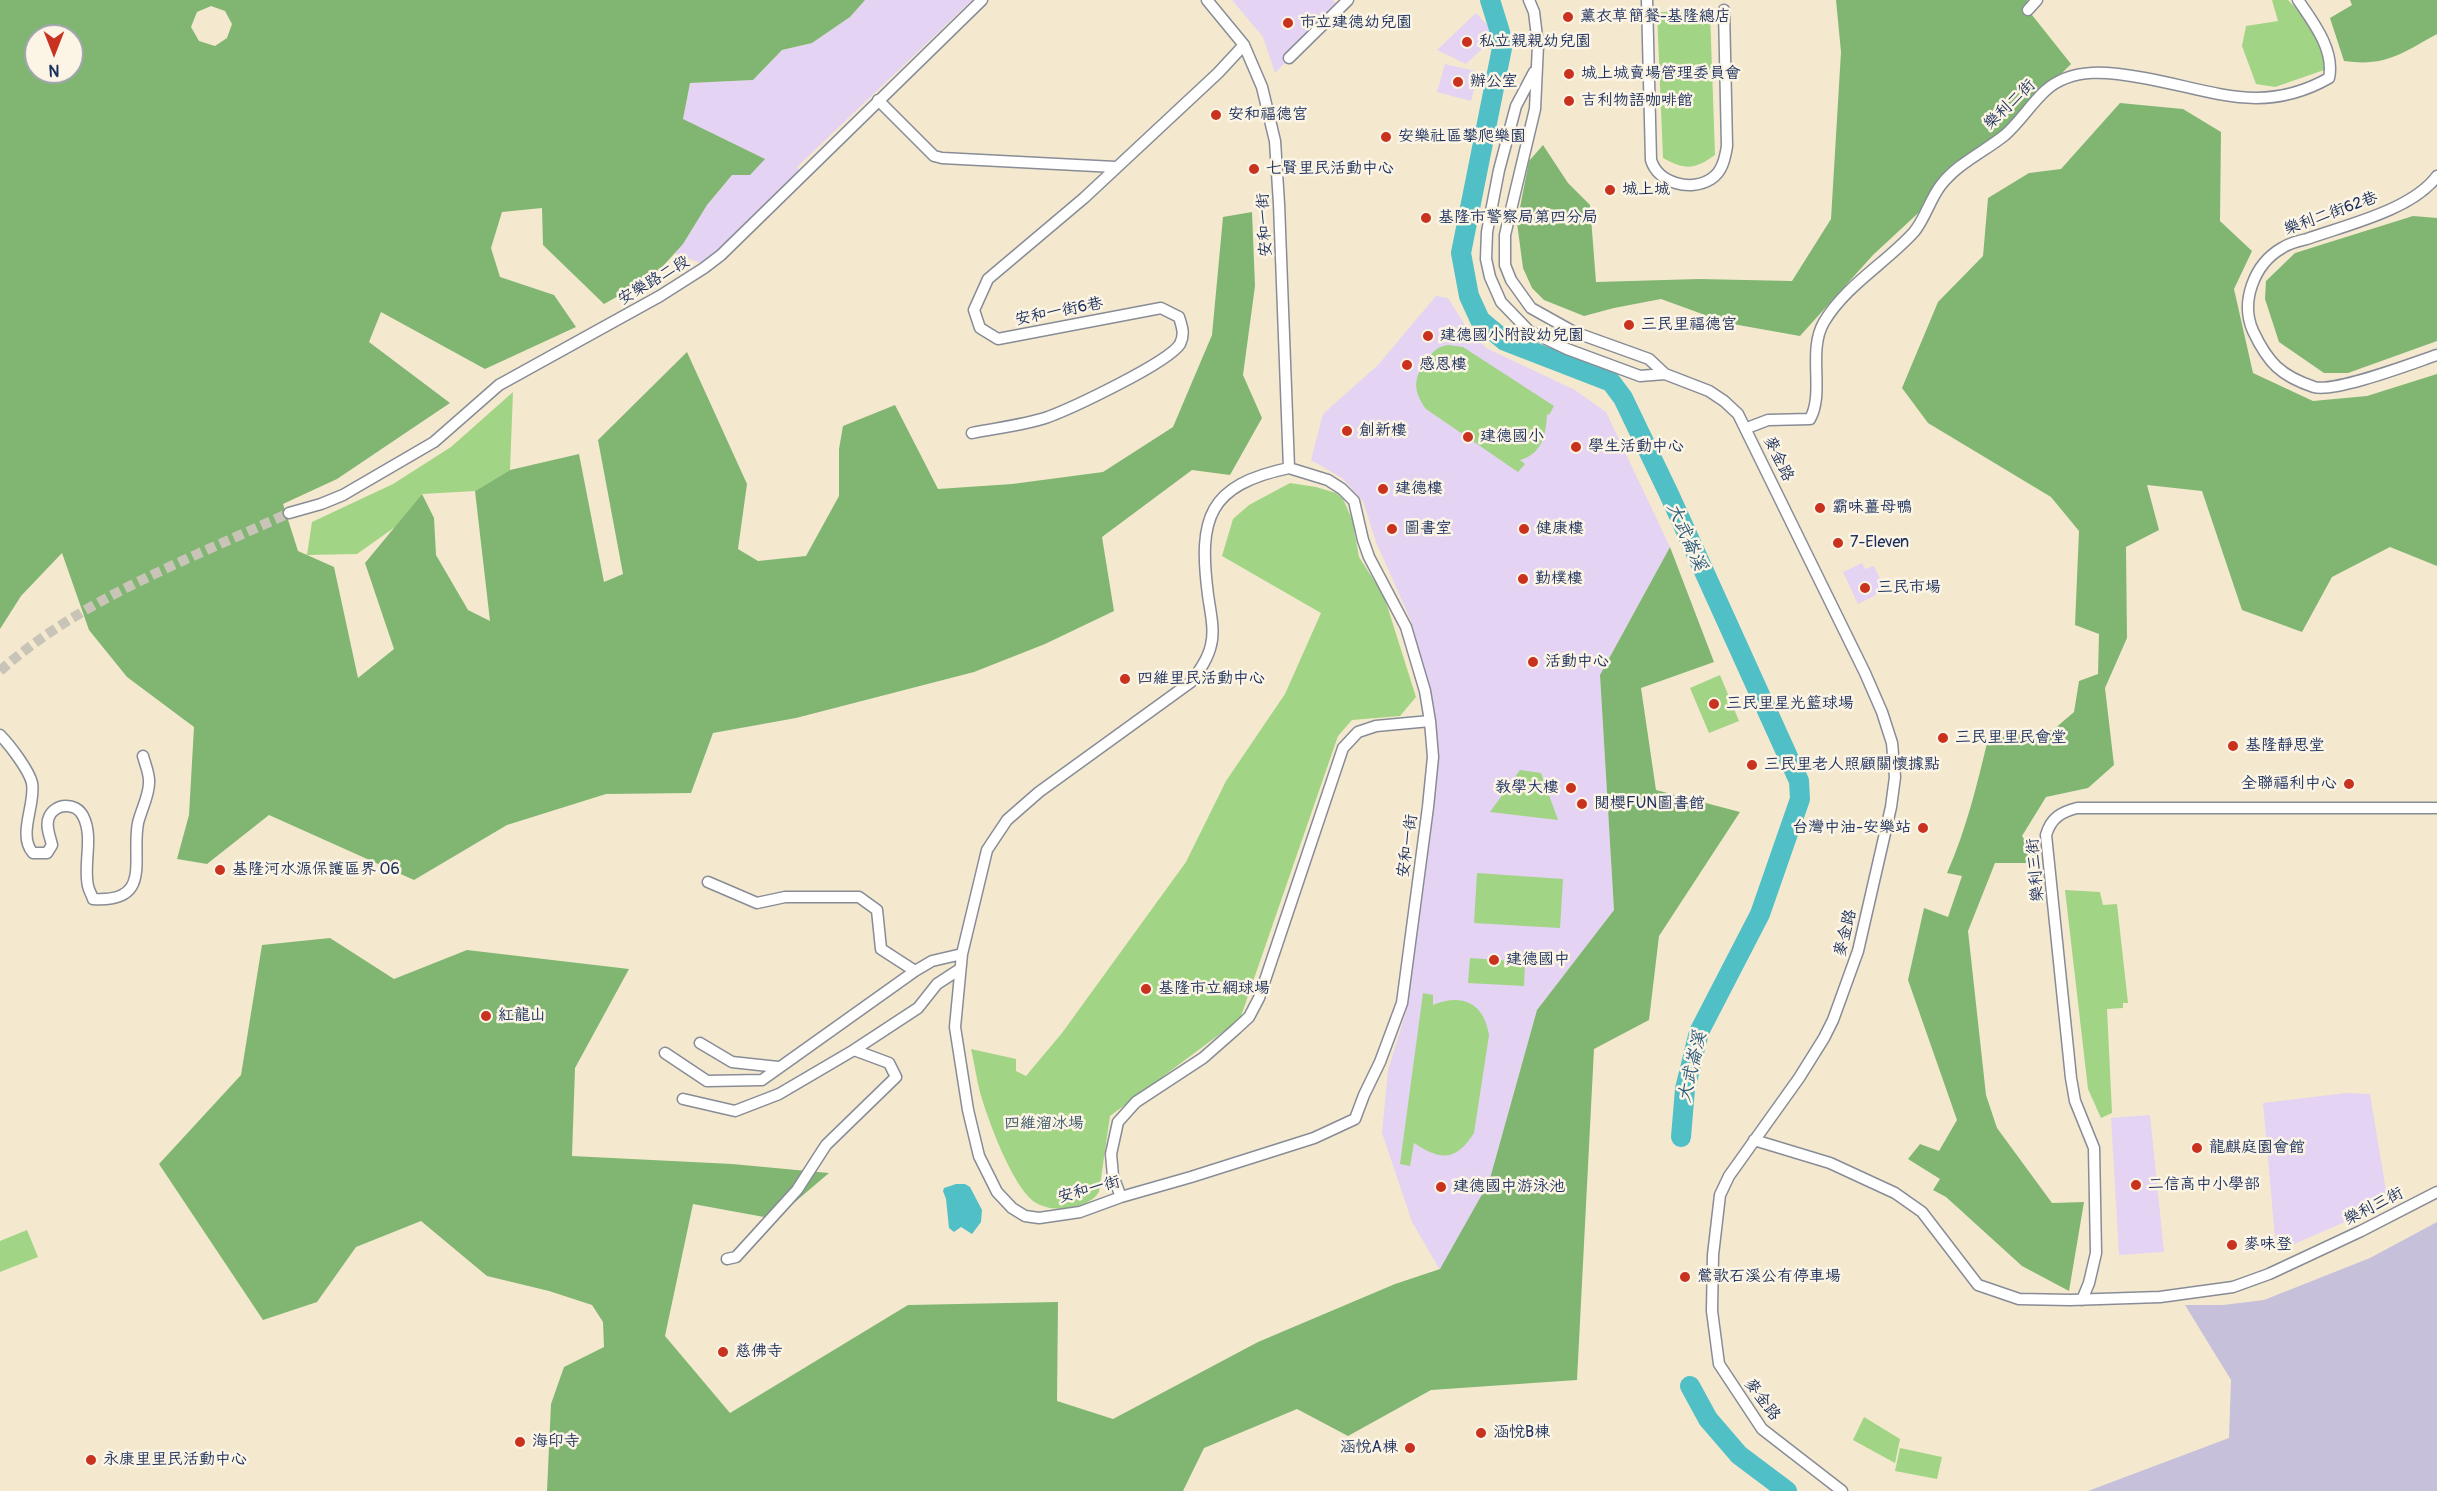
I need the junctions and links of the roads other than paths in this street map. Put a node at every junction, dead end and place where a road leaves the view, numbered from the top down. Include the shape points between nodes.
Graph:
1 (982, 0) edge
2 (1207, 0) edge
3 (1529, 0) edge
4 (1647, 0) edge
5 (2037, 0) edge
6 (2298, 0) edge
7 (1343, 2) edge
8 (1724, 10) dead end
9 (2028, 10) dead end
10 (1244, 45) junction
11 (1289, 58) dead end
12 (1536, 69) junction
13 (878, 100) junction
14 (1115, 167) junction
15 (1499, 170) junction
16 (1519, 174) junction
17 (2437, 176) edge
18 (2437, 356) edge
19 (1665, 374) junction
20 (1747, 428) junction
21 (972, 434) dead end
22 (1289, 468) junction
23 (289, 513) tunnel mouth
24 (1430, 721) junction
25 (0, 735) edge
26 (143, 756) dead end
27 (2437, 808) edge
28 (708, 882) dead end
29 (962, 954) junction
30 (960, 969) junction
31 (915, 971) junction
32 (700, 1043) dead end
33 (854, 1050) junction
34 (665, 1053) dead end
35 (778, 1067) junction
36 (683, 1099) dead end
37 (1754, 1140) junction
38 (2437, 1192) edge
39 (1120, 1197) junction
40 (727, 1259) dead end
41 (2082, 1299) junction
42 (1842, 1491) edge

1 - 13 street, 安樂路二段
2 - 10 street, 安和一街
3 - 12 street, 麥金路 via 1538,45
4 - 8 street via 1651,160 1660,176 1678,184 1709,180 1725,159
5 - 9 street
6 - 20 street, 樂利二街 via 2319,31 2331,68 2329,78 2316,86 2270,98 2248,99 2144,78 2090,72 2067,78 2046,90 2006,134 1940,185 1915,231 1840,301 1823,324 1815,361 1816,409 1810,419 1768,420
7 - 11 street
10 - 14 street, 安和一街6巷
10 - 22 street, 安和一街 via 1262,87 1275,141
12 - 15 street, 麥金路 via 1516,106
12 - 16 street, 麥金路 via 1535,109
13 - 14 street via 934,156
13 - 23 street, 安樂路二段 via 704,268 499,385 434,442 344,495
14 - 21 street, 安和一街6巷 via 988,279 974,310 980,328 998,339 1161,308 1179,318 1184,332 1179,345 1132,377 1048,417
15 - 16 street
15 - 19 street, 麥金路 via 1486,259 1502,302 1529,331 1567,349 1640,376
16 - 19 street, 麥金路 via 1506,235 1505,265 1517,290 1532,308 1574,332 1649,359
17 - 18 street, 樂利二街62巷 via 2410,199 2386,211 2282,248 2252,281 2249,305 2252,328 2269,362 2290,378 2318,388 2357,382
19 - 20 street, 麥金路 via 1724,401
20 - 37 street, 麥金路 via 1882,712 1895,768 1891,807 1858,951 1843,994 1824,1038
22 - 24 street, 安和一街 via 1328,480 1354,501 1369,557 1406,627
22 - 29 street, 安和一街 via 1262,474 1233,488 1213,509 1204,538 1212,623 1212,645 1204,663 1191,682 1039,792 1007,820 987,850
24 - 39 street via 1376,726 1358,732 1343,748 1259,998 1249,1017 1203,1058 1136,1102 1118,1122 1112,1154 1113,1176
24 - 39 street, 安和一街 via 1428,807 1402,1003 1355,1119 1314,1138
25 - 26 street via 32,783 27,837 33,853 47,853 52,845 49,817 56,809 67,805 83,815 87,829 87,886 93,899 116,899 137,876 138,825 149,782
27 - 41 street, 樂利三街 via 2077,808 2061,812 2049,825 2046,836 2071,1078 2075,1101 2094,1148 2096,1254
28 - 31 street via 757,903 785,897 859,897 877,910 881,950
29 - 30 street, 安和一街
29 - 31 street via 932,961
30 - 33 street via 937,984 918,1008
30 - 39 street, 安和一街 via 955,1027 968,1110 979,1156 997,1192 1018,1212 1039,1218 1080,1212
31 - 35 street
32 - 35 street via 732,1062
33 - 36 street via 779,1094 735,1112
33 - 40 street via 889,1063 896,1077 826,1145 797,1190 736,1257
34 - 35 street via 707,1082 762,1080
37 - 41 street, 樂利三街 via 1830,1163 1895,1193 1922,1212 1978,1285 2019,1299
37 - 42 street, 麥金路 via 1720,1195 1712,1311 1719,1364 1762,1429
38 - 41 street, 樂利三街 via 2269,1274 2233,1287 2160,1297

